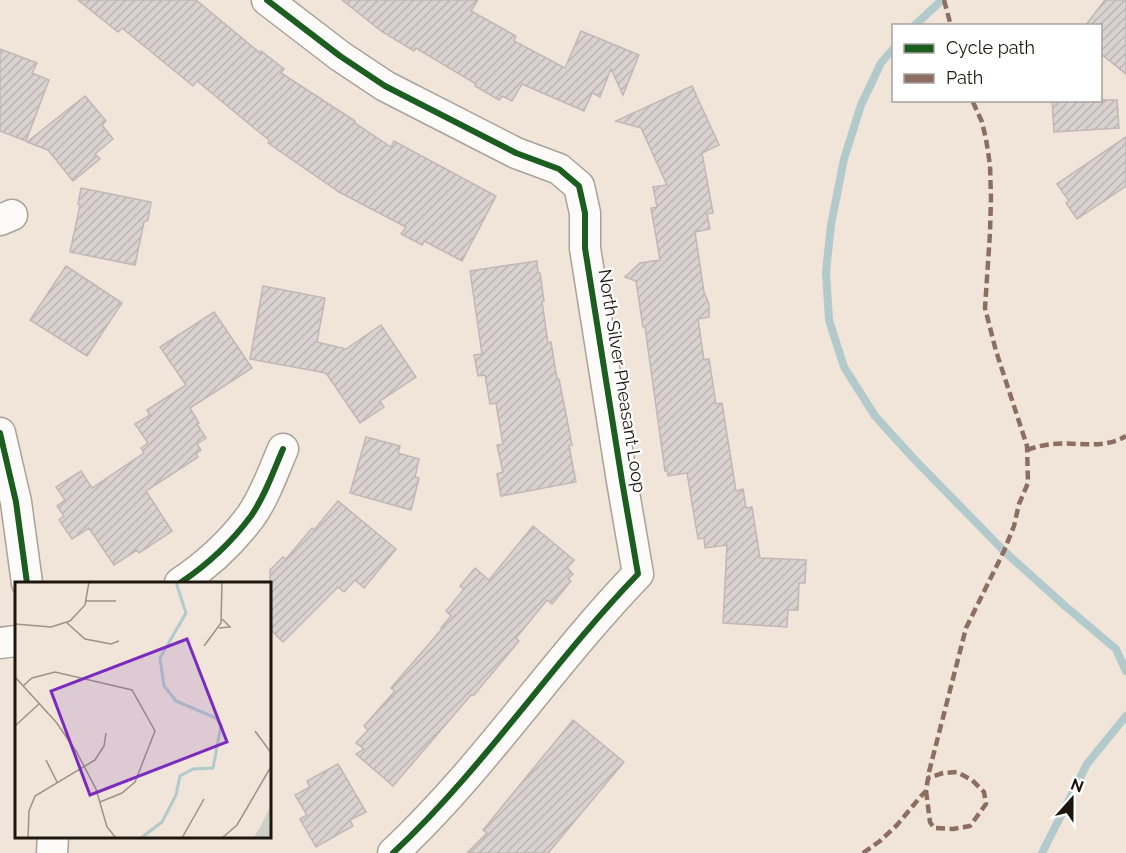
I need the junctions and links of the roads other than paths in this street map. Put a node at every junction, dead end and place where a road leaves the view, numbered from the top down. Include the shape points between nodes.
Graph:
1 (267, 0) edge
2 (0, 433) edge
3 (283, 449) dead end
4 (27, 582) edge
5 (182, 582) edge
6 (15, 641) edge
7 (0, 643) edge
8 (53, 838) edge
9 (52, 853) edge
10 (393, 853) edge

1 - 10 street, North Silver Pheasant Loop via 385,86 516,153 559,169 579,186 585,213 585,248 638,574 424,824
2 - 4 street via 16,502
3 - 5 street via 252,515 230,542
6 - 7 street
8 - 9 street

